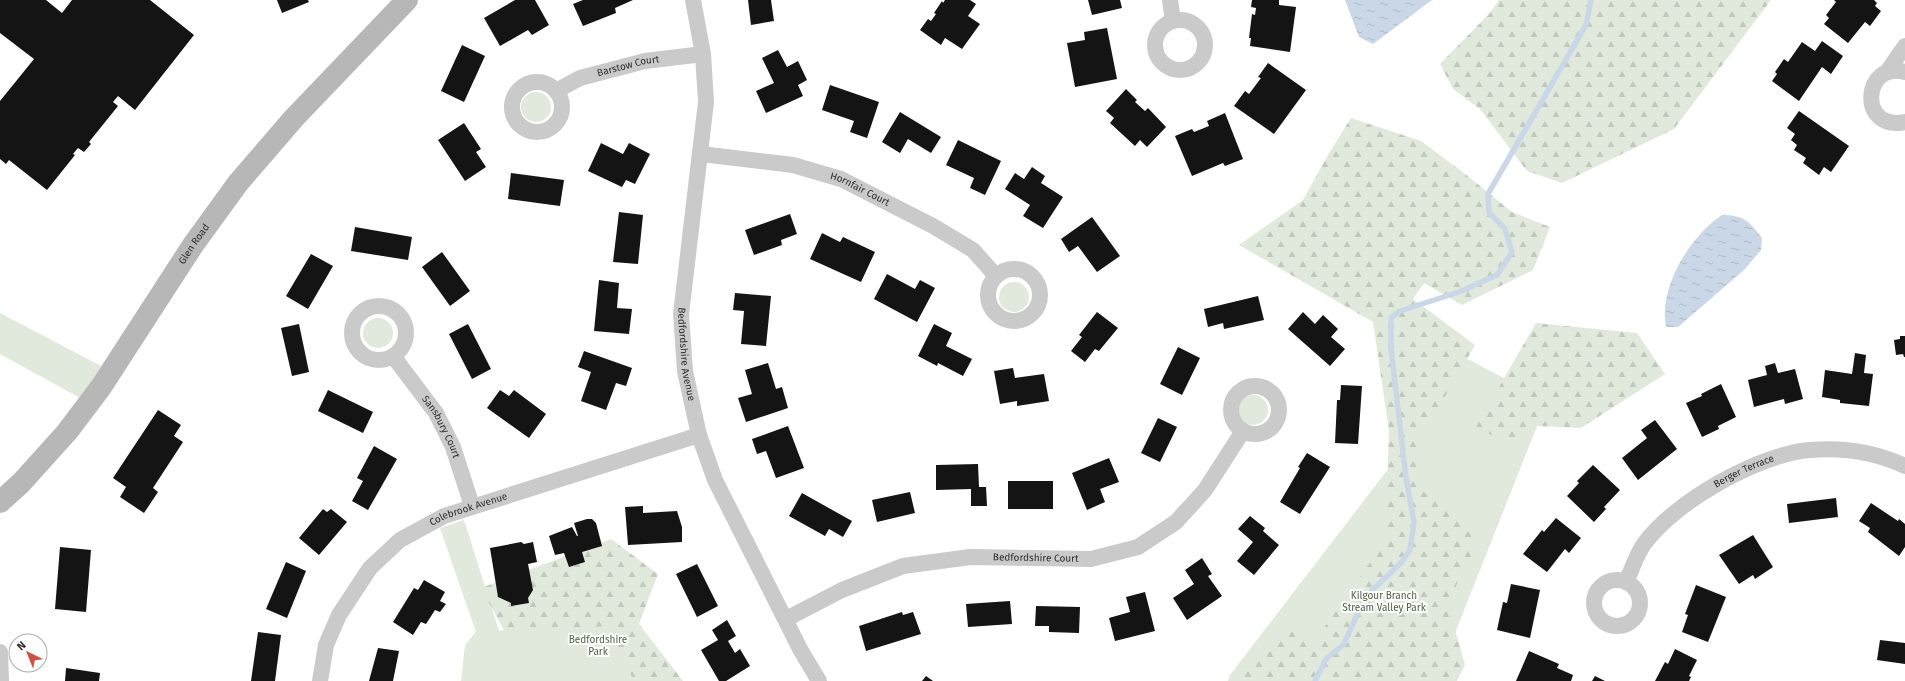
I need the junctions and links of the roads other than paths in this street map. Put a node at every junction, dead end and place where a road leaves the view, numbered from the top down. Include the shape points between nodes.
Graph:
1 (406, 0) edge
2 (693, 0) edge
3 (1170, 0) edge
4 (1173, 21) dead end
5 (1905, 46) edge
6 (703, 54) junction
7 (1887, 72) junction
8 (1905, 72) edge
9 (556, 91) dead end
10 (1905, 122) edge
11 (701, 154) junction
12 (996, 276) dead end
13 (393, 356) dead end
14 (1243, 431) dead end
15 (698, 435) junction
16 (1905, 466) edge
17 (0, 502) edge
18 (472, 506) junction
19 (1626, 582) dead end
20 (786, 619) junction
21 (0, 652) edge
22 (1, 681) edge
23 (320, 681) edge
24 (819, 681) edge

1 - 17 main road, Glen Road via 294,118 238,183 193,245 101,387 67,432 21,483
2 - 6 street, Bedfordshire Avenue
3 - 4 street
5 - 7 street
6 - 9 street, Barstow Court via 638,63 580,78
6 - 11 street, Bedfordshire Avenue via 706,102
7 - 8 street
7 - 10 street via 1877,80 1871,91 1872,107 1883,120 1890,123
11 - 12 street, Hornfair Court via 793,165 840,179 933,226 973,250
11 - 15 street, Bedfordshire Avenue via 681,314 685,371
13 - 18 street, Sansbury Court via 436,414 453,447
14 - 20 street, Bedfordshire Court via 1205,490 1176,522 1138,547 1091,559 970,556 903,566 842,590
15 - 18 street, Colebrook Avenue
15 - 20 street, Bedfordshire Avenue via 715,480
16 - 19 street, Berger Terrace via 1887,458 1842,448 1809,450 1777,457 1726,478 1663,521 1643,545
18 - 23 street, Colebrook Avenue via 416,530 390,548 370,568 347,601 326,645
20 - 24 street, Bedfordshire Avenue
21 - 22 street

